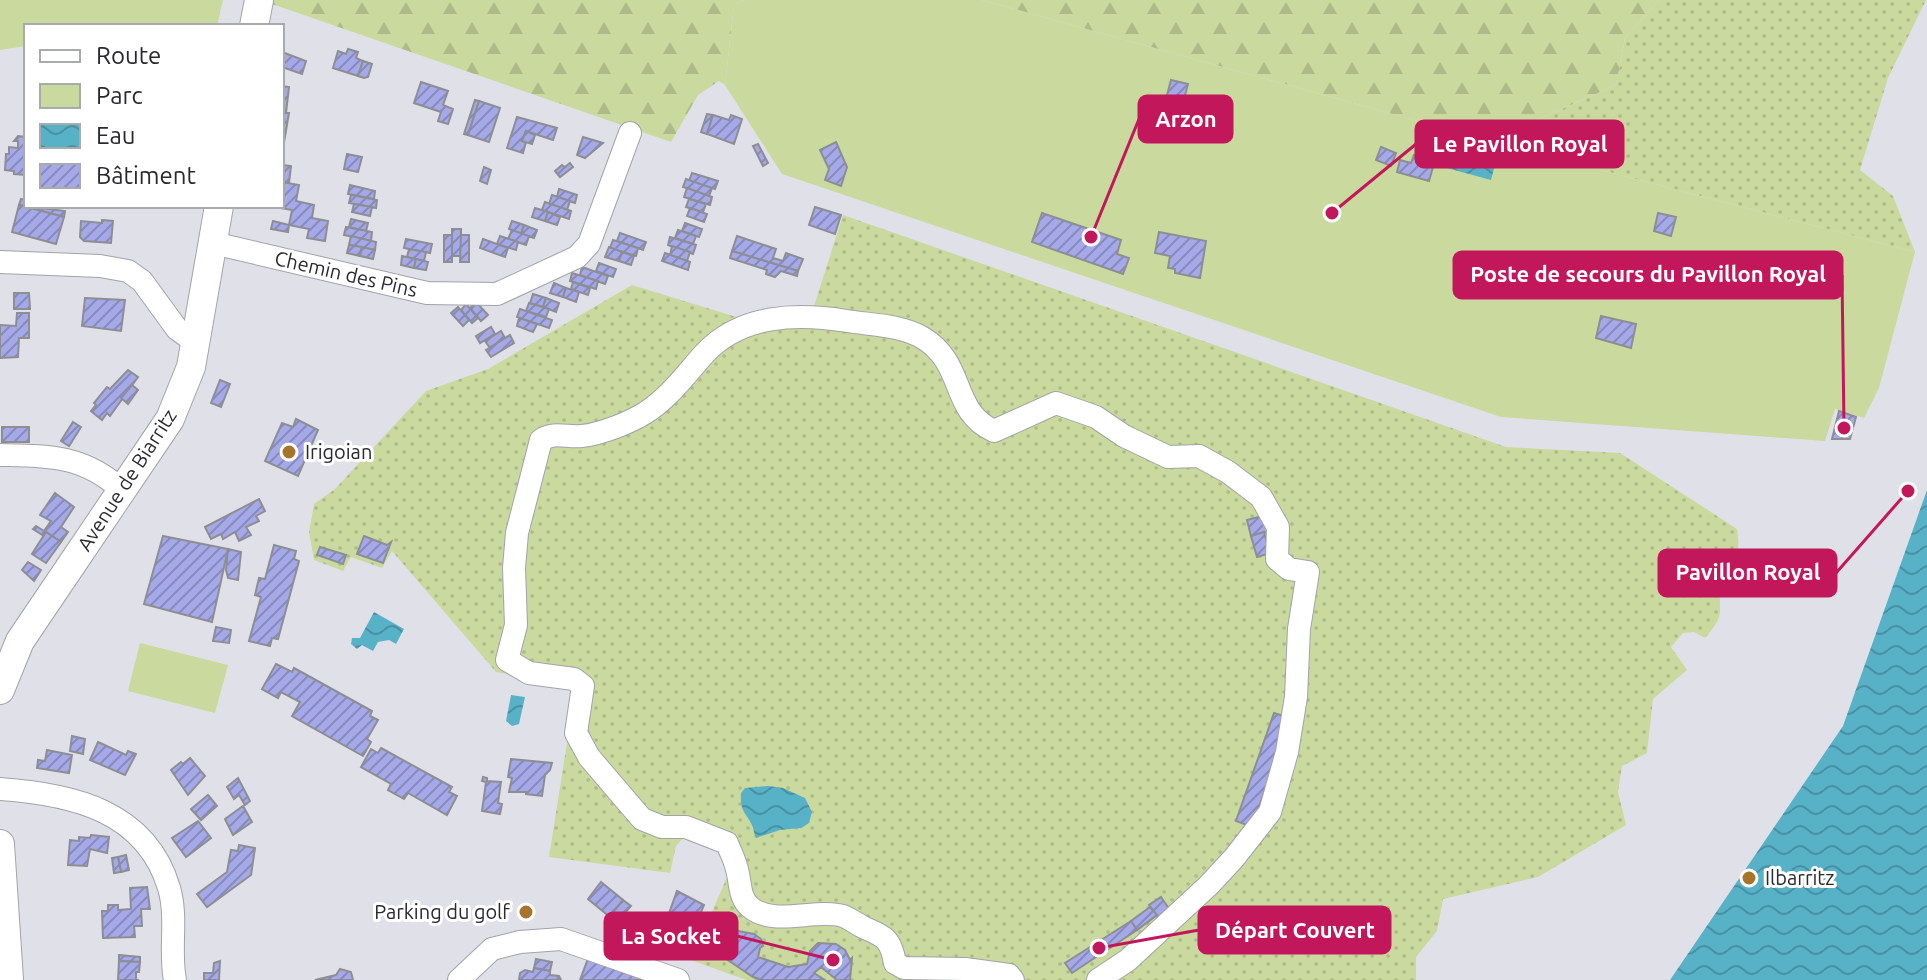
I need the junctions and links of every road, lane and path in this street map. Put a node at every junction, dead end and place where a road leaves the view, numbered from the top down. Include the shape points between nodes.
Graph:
1 (259, 0) edge
2 (254, 24) edge
3 (630, 133) dead end
4 (219, 208) edge
5 (213, 243) junction
6 (0, 262) edge
7 (196, 343) junction
8 (0, 455) edge
9 (122, 490) junction
10 (0, 690) edge
11 (0, 789) edge
12 (0, 844) edge
13 (9, 980) edge
14 (175, 980) edge
15 (459, 980) edge
16 (678, 980) edge
17 (1013, 980) edge
18 (1098, 980) edge

1 - 2 main road
3 - 5 street, Chemin des Pins via 589,244 577,257 497,294 427,293
4 - 5 main road, Avenue de Biarritz
5 - 7 main road, Avenue de Biarritz
6 - 7 street via 128,271 142,281 177,329
7 - 9 main road, Avenue de Biarritz via 170,419
8 - 9 street via 88,465
9 - 10 main road, Avenue de Biarritz via 20,641
11 - 14 street via 73,801 105,811 133,828 169,887
12 - 13 main road
15 - 16 street via 492,949 561,939
17 - 18 street via 965,969 904,968 895,963 882,934 842,916 762,913 749,907 741,893 727,843 686,827 662,827 642,819 589,757 576,733 583,686 574,679 529,673 507,660 516,625 517,533 541,440 550,434 582,436 644,413 680,384 707,351 740,327 791,315 829,318 916,334 935,345 955,372 965,406 994,431 1056,403 1096,417 1168,457 1199,456 1261,497 1278,527 1277,559 1289,569 1308,572 1296,697 1270,812 1209,885 1128,960

